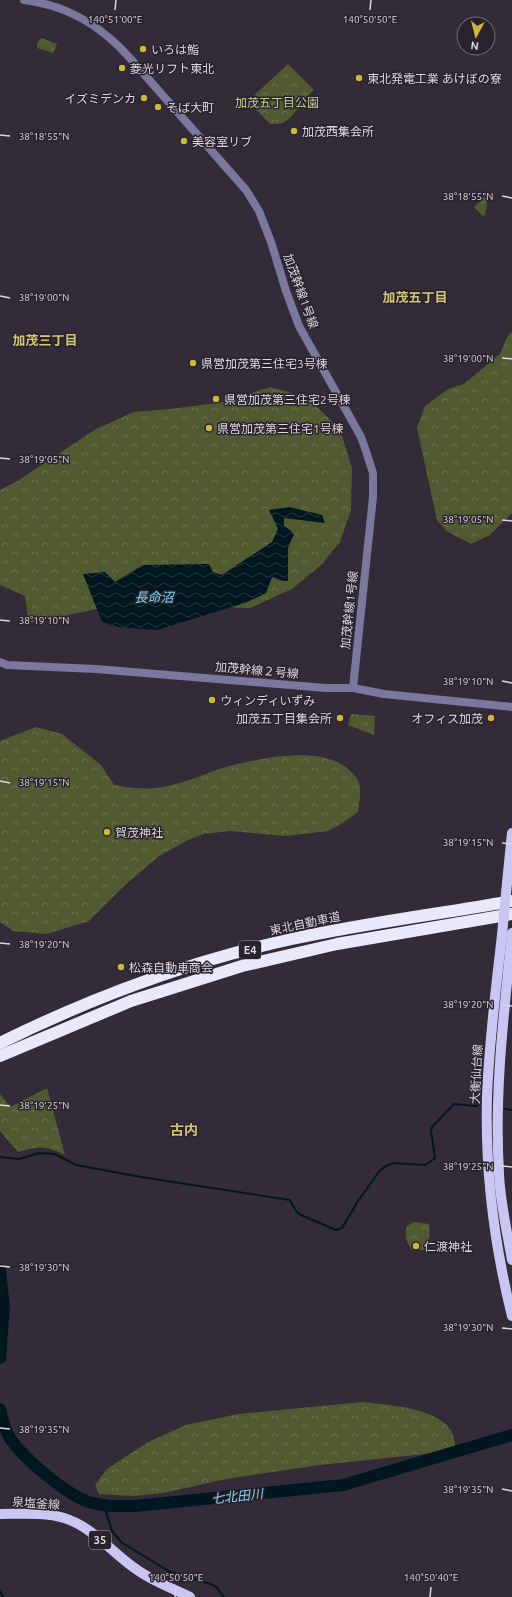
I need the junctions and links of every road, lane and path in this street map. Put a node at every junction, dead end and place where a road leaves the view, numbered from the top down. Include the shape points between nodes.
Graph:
1 (24, 0) edge
2 (0, 662) edge
3 (353, 688) junction
4 (512, 707) edge
5 (512, 833) edge
6 (512, 900) edge
7 (512, 914) edge
8 (512, 933) edge
9 (504, 1003) edge
10 (0, 1043) edge
11 (0, 1056) edge
12 (512, 1260) edge
13 (512, 1316) edge
14 (0, 1514) edge
15 (190, 1597) edge

1 - 3 street, 加茂幹線1号線 via 48,4 68,12 90,23 111,39 246,190 259,211 297,320 361,437 373,473 373,497
2 - 3 street, 加茂幹線２号線 via 7,665
3 - 4 street, 加茂幹線２号線 via 384,694
5 - 9 main road, 大衡仙台線, bridge via 502,935
6 - 10 highway, 東北自動車道 / E4 via 291,939 226,956 114,992
7 - 11 highway, E4 via 337,944 242,966 131,1001
8 - 9 main road, 大衡仙台線
9 - 12 main road, 大衡仙台線 via 498,1096 498,1167
9 - 13 main road, 大衡仙台線 via 487,1096 490,1179 502,1267
14 - 15 main road, 泉塩釜線 / 35 via 53,1516 76,1522 137,1570

